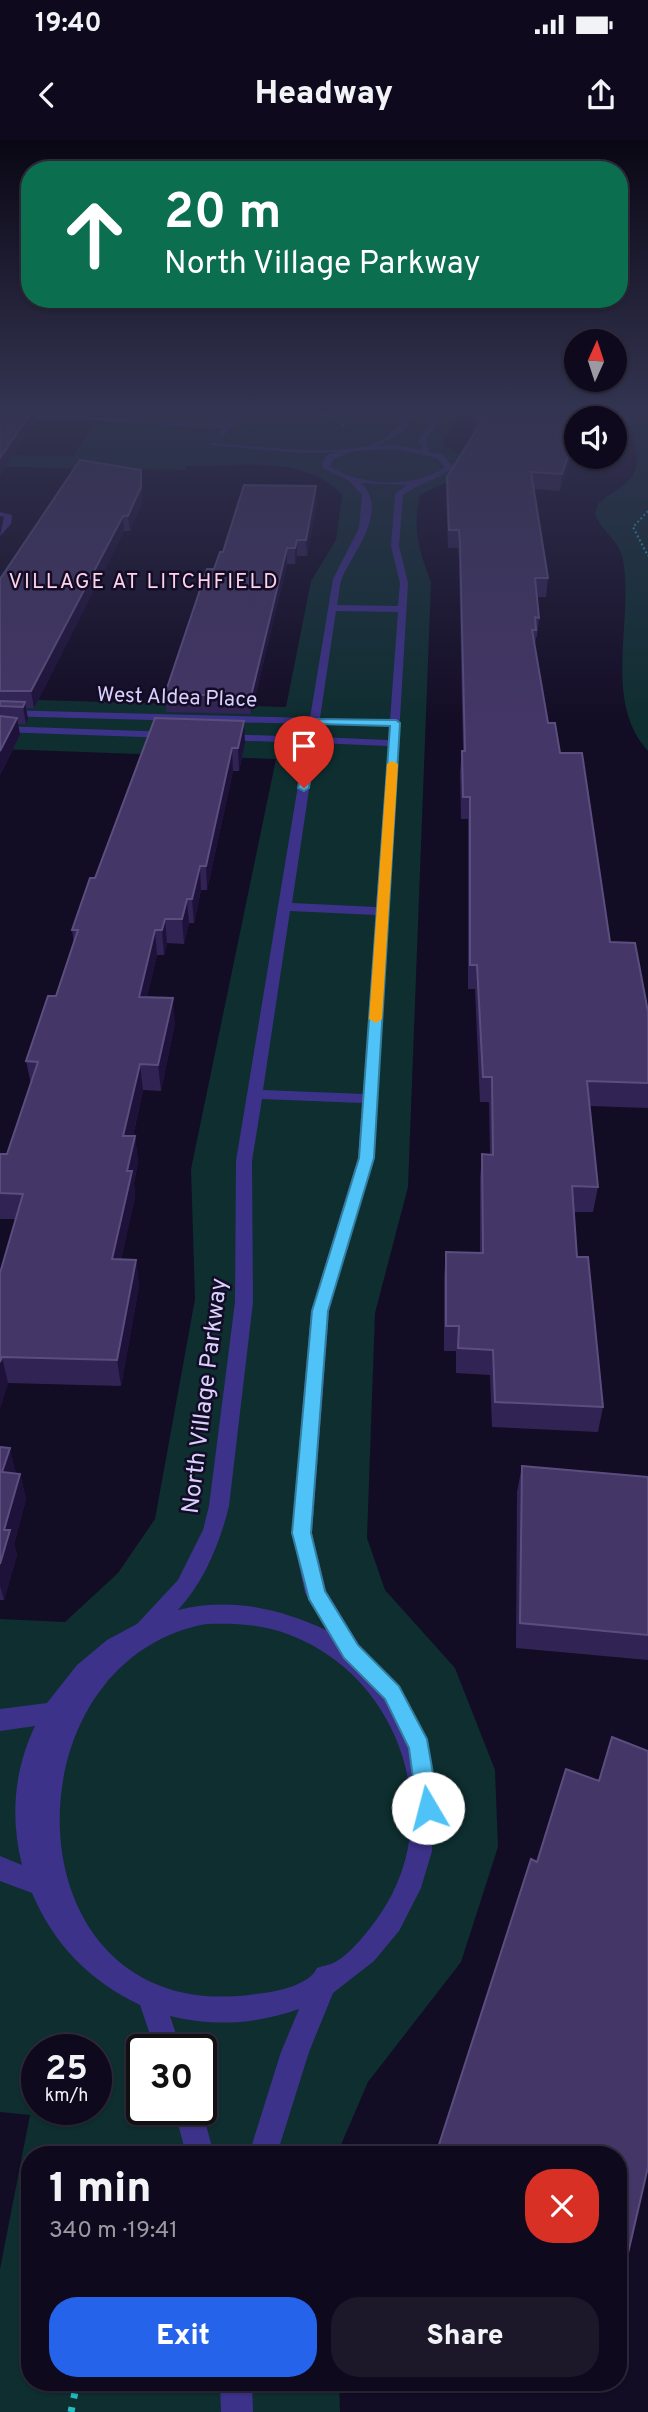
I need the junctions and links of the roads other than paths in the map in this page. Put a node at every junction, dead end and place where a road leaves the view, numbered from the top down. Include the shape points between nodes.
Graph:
1 (364, 514) edge
2 (398, 514) edge
3 (4, 515) edge
4 (0, 534) edge
5 (333, 608) junction
6 (402, 609) junction
7 (0, 712) edge
8 (315, 721) junction
9 (396, 723) junction
10 (0, 729) edge
11 (190, 736) edge
12 (217, 737) edge
13 (311, 740) junction
14 (394, 743) junction
15 (284, 907) junction
16 (383, 911) junction
17 (256, 1094) junction
18 (370, 1099) junction
19 (138, 1639) junction
20 (351, 1652) junction
21 (55, 1712) junction
22 (0, 1720) edge
23 (0, 1868) edge
24 (31, 1881) junction
25 (326, 1977) junction
26 (151, 1998) junction
27 (163, 2034) edge
28 (192, 2125) edge
29 (198, 2146) edge
30 (264, 2146) edge
31 (236, 2391) edge
32 (237, 2412) edge

1 - 5 street, North Village Parkway via 359,545 337,579
2 - 6 street via 395,546 404,583
3 - 4 street via 7,524
5 - 6 street
5 - 8 street, North Village Parkway
6 - 9 street
7 - 8 street, West Aldea Place
8 - 9 street, West Aldea Place
8 - 13 street, North Village Parkway
9 - 14 street
10 - 11 street, West Aldea Place
12 - 13 street, West Aldea Place
13 - 14 street, West Aldea Place
13 - 15 street, North Village Parkway
14 - 16 street
15 - 16 street
15 - 17 street, North Village Parkway
16 - 18 street
17 - 18 street
17 - 19 street, North Village Parkway via 244,1161 244,1302 219,1506 186,1587
18 - 20 street via 366,1158 320,1311 302,1533 316,1593
19 - 20 street via 192,1619 248,1615 302,1626
19 - 21 street via 92,1669
20 - 25 street via 392,1693 419,1746 428,1808 415,1871 394,1907 380,1930
21 - 22 street
21 - 24 street via 30,1764 22,1823
23 - 24 street
24 - 26 street via 58,1931 98,1972
25 - 26 street via 270,2001 210,2008
25 - 30 street
26 - 27 street
28 - 29 street
31 - 32 street

